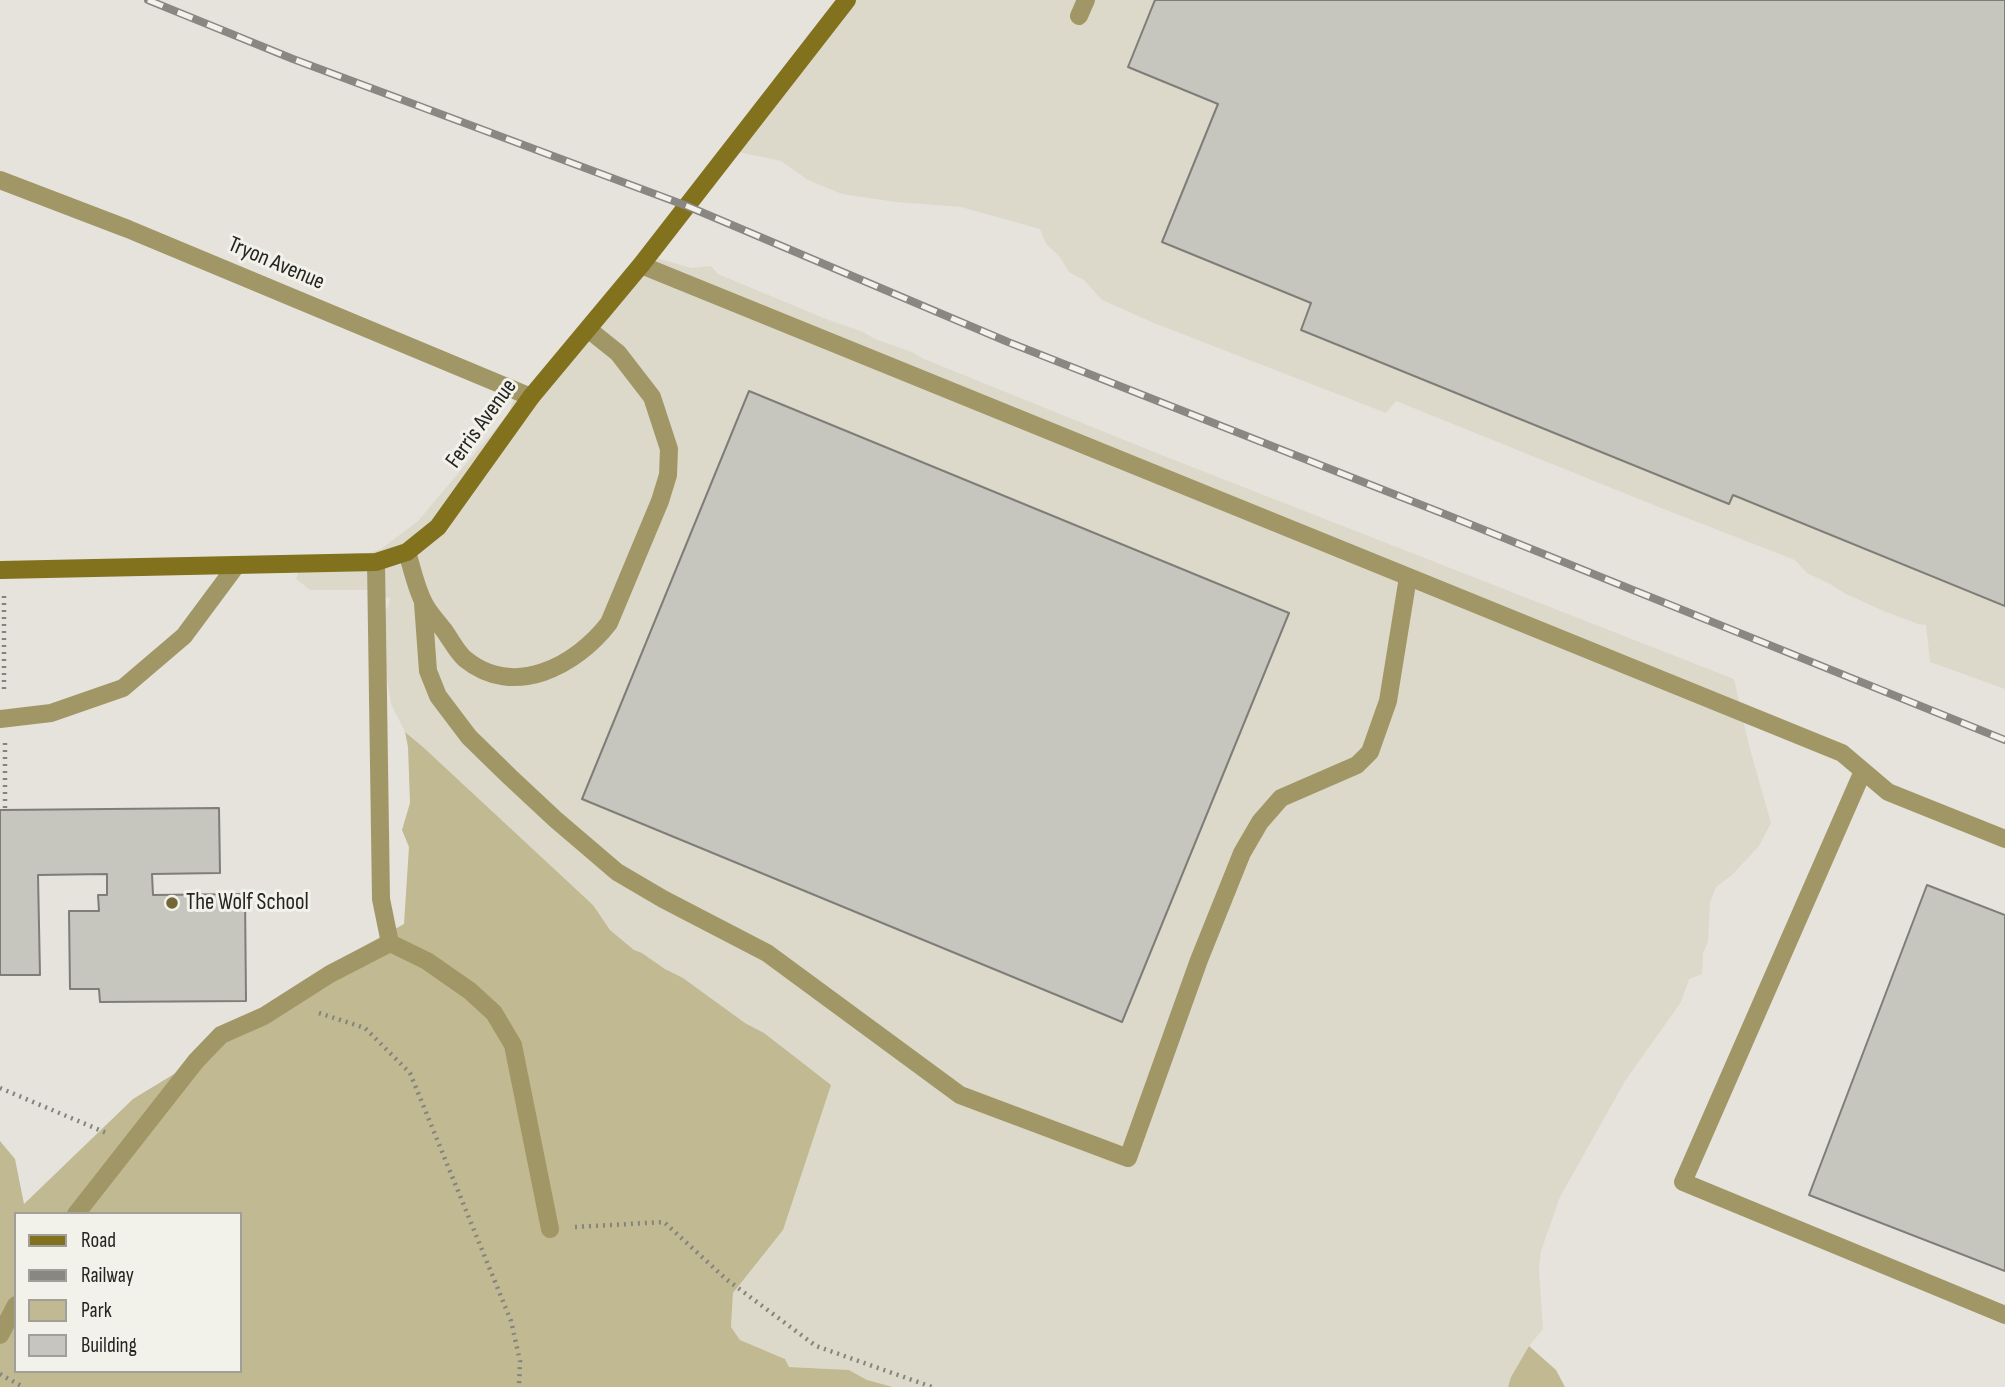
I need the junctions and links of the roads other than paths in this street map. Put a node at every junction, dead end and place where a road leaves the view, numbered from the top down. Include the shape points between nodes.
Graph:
1 (847, 0) edge
2 (0, 180) edge
3 (641, 265) junction
4 (588, 329) junction
5 (531, 397) junction
6 (407, 552) junction
7 (376, 562) junction
8 (236, 566) junction
9 (0, 570) edge
10 (1408, 577) junction
11 (423, 603) junction
12 (0, 719) edge
13 (1863, 771) junction
14 (2005, 839) edge
15 (390, 943) junction
16 (78, 1212) edge
17 (550, 1228) road end
18 (14, 1309) edge
19 (2005, 1315) edge
20 (0, 1335) edge

1 - 3 street, Ferris Avenue
2 - 5 street, Tryon Avenue
3 - 4 street, Ferris Avenue
3 - 10 street
4 - 5 street, Ferris Avenue
4 - 11 street via 618,353 646,388 669,449 660,501 609,623 583,652 561,665 536,675 514,677 490,673 464,658
5 - 6 street, Ferris Avenue via 438,527
6 - 7 street, Ferris Avenue
6 - 11 street
7 - 8 street, Ferris Avenue
7 - 15 street via 381,899
8 - 9 street, Ferris Avenue
8 - 12 street via 184,636 124,688 51,713
10 - 11 street via 1388,701 1370,752 1357,765 1281,798 1260,822 1242,853 1199,960 1128,1158 960,1095 767,953 617,872 469,737 438,696 428,671
10 - 13 street via 1842,752
13 - 14 street via 1888,792
13 - 19 street via 1683,1182
15 - 16 street via 264,1016 221,1035
15 - 17 street via 428,961 470,991 494,1013 513,1045
18 - 20 street

